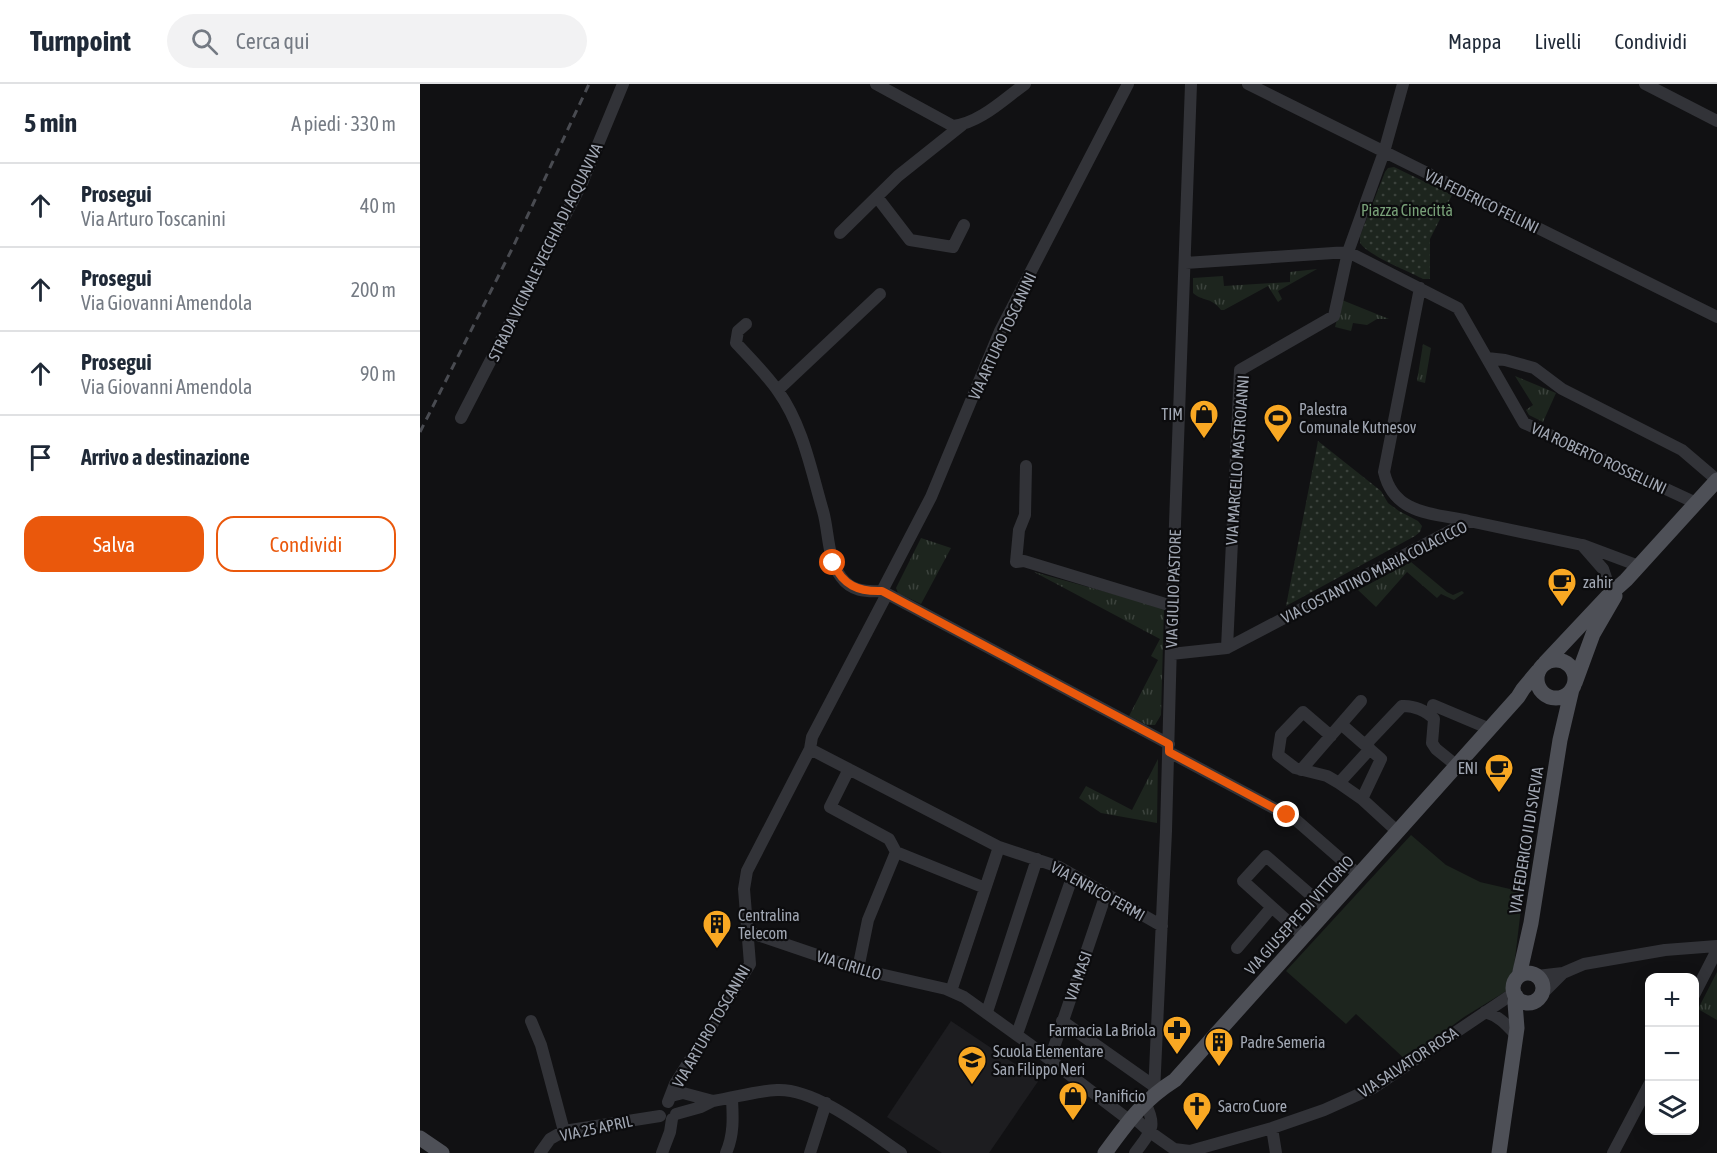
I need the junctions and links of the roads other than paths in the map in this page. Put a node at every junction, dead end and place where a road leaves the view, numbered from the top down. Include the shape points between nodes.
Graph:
1 (623, 84) edge
2 (876, 84) edge
3 (1025, 84) edge
4 (1128, 84) edge
5 (1191, 84) edge
6 (1248, 84) edge
7 (1403, 84) edge
8 (1645, 84) edge
9 (1717, 121) edge
10 (962, 125) junction
11 (1384, 152) junction
12 (877, 196) junction
13 (964, 225) dead end
14 (840, 233) dead end
15 (1348, 252) junction
16 (1185, 263) junction
17 (1420, 288) junction
18 (880, 294) dead end
19 (1717, 316) edge
20 (746, 324) dead end
21 (1487, 358) junction
22 (777, 390) junction
23 (461, 418) dead end
24 (1026, 466) dead end
25 (1717, 480) edge
26 (1696, 503) junction
27 (1470, 521) junction
28 (1582, 545) junction
29 (1639, 566) junction
30 (1626, 580) junction
31 (884, 593) junction
32 (1611, 593) junction
33 (1172, 606) junction
34 (1227, 648) junction
35 (1171, 654) junction
36 (1541, 667) junction
37 (1574, 686) junction
38 (1547, 695) junction
39 (1518, 697) junction
40 (1361, 700) dead end
41 (1433, 705) dead end
42 (1341, 724) junction
43 (1490, 729) junction
44 (1331, 736) junction
45 (1560, 740) junction
46 (1368, 747) junction
47 (1169, 748) junction
48 (810, 749) junction
49 (1457, 766) junction
50 (849, 770) junction
51 (1301, 770) junction
52 (1339, 783) junction
53 (1362, 799) junction
54 (1398, 832) junction
55 (999, 847) junction
56 (896, 852) junction
57 (1037, 859) junction
58 (1073, 875) junction
59 (1359, 875) junction
60 (985, 888) junction
61 (1106, 894) junction
62 (1272, 907) junction
63 (1328, 910) junction
64 (1162, 926) junction
65 (749, 932) junction
66 (1304, 936) junction
67 (1527, 945) junction
68 (1237, 948) dead end
69 (1717, 948) edge
70 (858, 969) junction
71 (1563, 972) junction
72 (1536, 975) junction
73 (1519, 976) junction
74 (1699, 986) edge
75 (951, 991) junction
76 (1516, 996) junction
77 (1541, 996) junction
78 (987, 1012) junction
79 (1485, 1012) junction
80 (531, 1021) dead end
81 (1062, 1021) junction
82 (1516, 1032) junction
83 (1017, 1034) junction
84 (1050, 1059) junction
85 (1645, 1092) edge
86 (1151, 1094) junction
87 (669, 1099) junction
88 (732, 1099) junction
89 (713, 1101) junction
90 (826, 1103) junction
91 (669, 1116) junction
92 (1131, 1118) junction
93 (1272, 1128) junction
94 (564, 1131) junction
95 (1150, 1132) junction
96 (422, 1143) edge
97 (729, 1152) edge
98 (1190, 1152) edge
99 (442, 1153) edge
100 (540, 1153) edge
101 (662, 1153) edge
102 (810, 1153) edge
103 (901, 1153) edge
104 (1105, 1153) edge
105 (1134, 1153) edge
106 (1276, 1153) edge
107 (1499, 1153) edge
108 (1613, 1153) edge

1 - 23 street, STRADA VICINALE VECCHIA DI ACQUAVIVA via 582,183
2 - 10 street via 944,122
3 - 10 street
4 - 31 street, VIA ARTURO TOSCANINI via 1000,331 931,497
5 - 16 street, VIA GIULIO PASTORE
6 - 11 street, VIA FEDERICO FELLINI
7 - 11 street, VIA MARCELLO MASTROIANNI
8 - 9 street
10 - 12 street
11 - 15 street, VIA MARCELLO MASTROIANNI
11 - 19 street, VIA FEDERICO FELLINI
12 - 13 street via 910,240 953,247
12 - 14 street
15 - 16 street
15 - 17 street, VIA ROBERTO ROSSELLINI
15 - 34 street, VIA MARCELLO MASTROIANNI via 1334,316 1240,370
16 - 33 street, VIA GIULIO PASTORE
17 - 21 street, VIA ROBERTO ROSSELLINI via 1460,311
17 - 27 street via 1384,472 1392,495 1405,506
18 - 22 street
20 - 22 street via 738,331 736,343
21 - 25 street via 1534,368 1562,389 1682,450
21 - 26 street, VIA ROBERTO ROSSELLINI via 1524,423
22 - 31 street via 804,444 836,568 854,588
24 - 33 street via 1025,515 1019,530 1016,562 1024,561
25 - 26 main road, VIA FEDERICO II DI SVEVIA
26 - 29 main road, VIA FEDERICO II DI SVEVIA
27 - 28 street, VIA COSTANTINO MARIA COLACICCO
27 - 34 street, VIA COSTANTINO MARIA COLACICCO
28 - 29 street, VIA COSTANTINO MARIA COLACICCO
28 - 32 street via 1603,569
29 - 30 main road, VIA FEDERICO II DI SVEVIA
30 - 32 main road, VIA FEDERICO II DI SVEVIA
30 - 37 main road, VIA FEDERICO II DI SVEVIA via 1593,634
31 - 47 street
31 - 48 street, VIA ARTURO TOSCANINI via 812,737
32 - 36 main road, VIA FEDERICO II DI SVEVIA
33 - 35 street, VIA GIULIO PASTORE
34 - 35 street, VIA COSTANTINO MARIA COLACICCO
35 - 47 street, VIA GIULIO PASTORE
36 - 37 main road via 1552,660 1565,663 1575,675
36 - 38 main road via 1538,685
36 - 39 main road, VIA FEDERICO II DI SVEVIA
37 - 38 main road via 1563,697
37 - 45 main road, VIA FEDERICO II DI SVEVIA
38 - 39 main road
38 - 45 main road, VIA FEDERICO II DI SVEVIA via 1557,715
39 - 43 main road, VIA GIUSEPPE DI VITTORIO
40 - 42 street
41 - 43 street
42 - 44 street
42 - 46 street
43 - 49 main road, VIA GIUSEPPE DI VITTORIO
44 - 51 street
44 - 51 street via 1304,712 1281,735 1278,755
45 - 67 main road, VIA FEDERICO II DI SVEVIA
46 - 49 street via 1402,706 1410,705 1431,715 1432,743
46 - 52 street
46 - 53 street via 1381,759
47 - 59 street via 1296,820
47 - 64 street, VIA GIULIO PASTORE
48 - 50 street, VIA ENRICO FERMI
48 - 65 street, VIA ARTURO TOSCANINI via 747,872 744,889
49 - 54 main road, VIA GIUSEPPE DI VITTORIO
50 - 55 street, VIA ENRICO FERMI
50 - 56 street via 830,807 889,839
51 - 52 street
52 - 53 street
53 - 54 street
54 - 59 main road, VIA GIUSEPPE DI VITTORIO
55 - 57 street, VIA ENRICO FERMI
55 - 60 street
56 - 60 street
56 - 70 street via 868,920
57 - 58 street, VIA ENRICO FERMI
57 - 78 street
58 - 61 street, VIA ENRICO FERMI
58 - 83 street
59 - 63 main road, VIA GIUSEPPE DI VITTORIO
60 - 75 street
61 - 64 street, VIA ENRICO FERMI
61 - 81 street, VIA MASI
62 - 63 street via 1243,881 1266,856
62 - 66 street
62 - 68 street
63 - 66 main road, VIA GIUSEPPE DI VITTORIO
64 - 86 street, VIA GIULIO PASTORE
65 - 70 street, VIA CIRILLO
65 - 87 street, VIA ARTURO TOSCANINI via 750,964
66 - 86 main road, VIA GIUSEPPE DI VITTORIO via 1175,1080
67 - 72 main road
67 - 73 main road, VIA FEDERICO II DI SVEVIA
69 - 71 street via 1665,950 1597,961
69 - 74 street
70 - 75 street, VIA CIRILLO
71 - 72 street
71 - 77 street
72 - 73 main road
72 - 77 main road via 1543,984
73 - 76 main road via 1514,987
75 - 78 street, VIA CIRILLO
76 - 77 main road via 1526,1002
76 - 79 street, VIA SALVATOR ROSA
76 - 82 main road
77 - 82 main road
78 - 83 street, VIA CIRILLO
79 - 82 street
79 - 93 street, VIA SALVATOR ROSA via 1373,1088
80 - 94 street
81 - 84 street, VIA MASI
81 - 86 street
82 - 107 main road
83 - 84 street, VIA CIRILLO
84 - 92 street, VIA SALVATOR ROSA
85 - 108 street
86 - 92 main road, VIA GIUSEPPE DI VITTORIO
86 - 95 street, VIA GIULIO PASTORE
87 - 89 street via 683,1093
87 - 91 street via 675,1105
88 - 89 street
88 - 90 street via 780,1090
88 - 97 street
89 - 91 street, VIA 25 APRIL
90 - 102 street
90 - 103 street
91 - 94 street, VIA 25 APRIL
91 - 101 street via 670,1132
92 - 95 street, VIA SALVATOR ROSA
92 - 104 main road, VIA GIUSEPPE DI VITTORIO
93 - 98 street, VIA SALVATOR ROSA
93 - 106 street
94 - 100 street, VIA 25 APRIL via 550,1139
95 - 98 street, VIA SALVATOR ROSA via 1174,1149
95 - 105 street
96 - 99 main road

